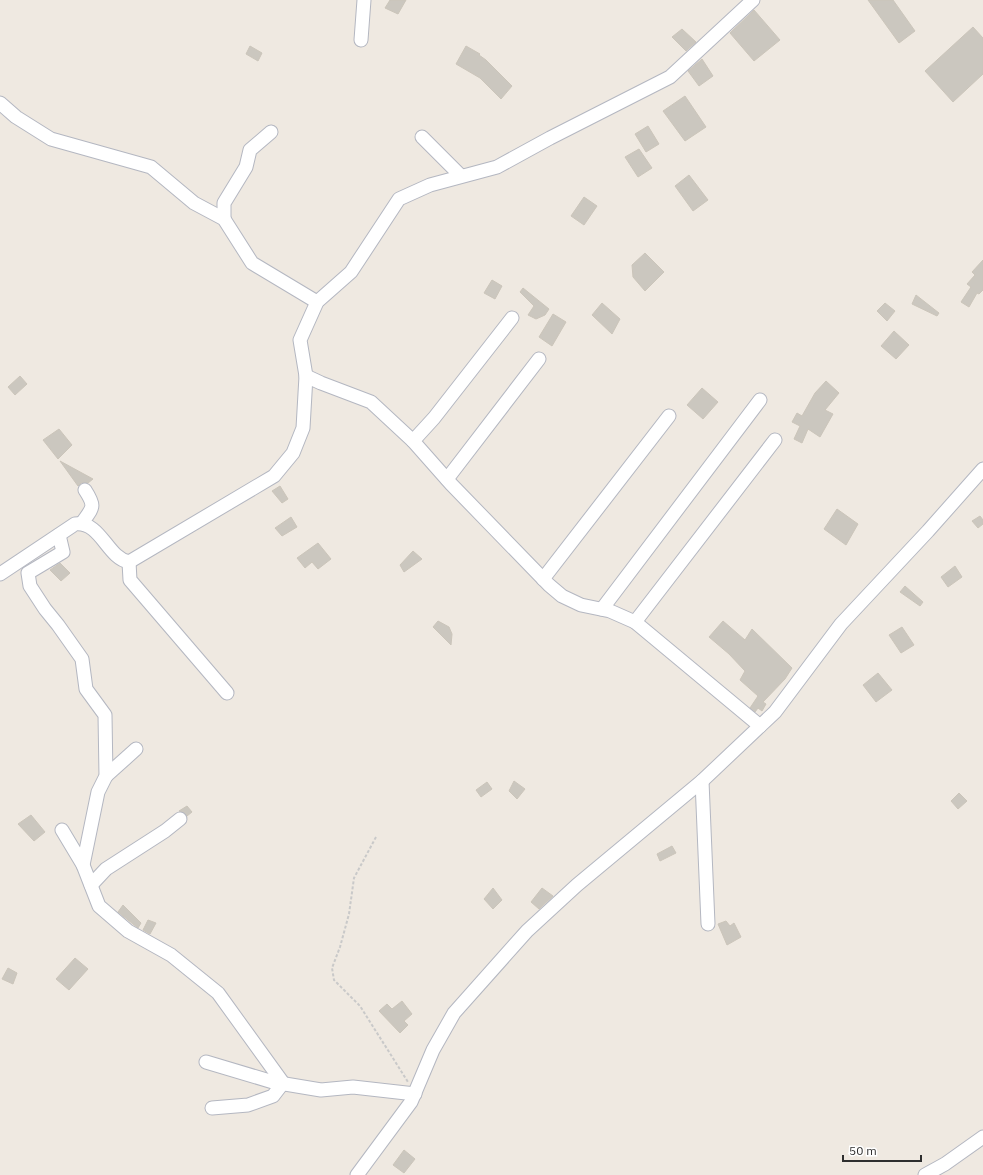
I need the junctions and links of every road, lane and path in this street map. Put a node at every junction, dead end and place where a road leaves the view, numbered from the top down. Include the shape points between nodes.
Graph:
1 (364, 0) edge
2 (753, 0) edge
3 (361, 40) dead end
4 (0, 103) edge
5 (271, 132) dead end
6 (422, 137) dead end
7 (461, 176) junction
8 (224, 219) junction
9 (318, 302) junction
10 (512, 318) dead end
11 (539, 359) dead end
12 (306, 376) junction
13 (760, 400) dead end
14 (669, 416) dead end
15 (775, 440) dead end
16 (413, 441) junction
17 (983, 469) edge
18 (447, 479) junction
19 (85, 490) dead end
20 (82, 523) junction
21 (59, 535) junction
22 (129, 562) junction
23 (0, 574) edge
24 (543, 579) junction
25 (602, 610) junction
26 (635, 622) junction
27 (227, 693) dead end
28 (760, 726) junction
29 (136, 749) dead end
30 (106, 776) junction
31 (702, 781) junction
32 (180, 820) dead end
33 (62, 830) dead end
34 (376, 837) dead end
35 (83, 865) junction
36 (90, 885) junction
37 (708, 924) dead end
38 (206, 1062) dead end
39 (283, 1083) junction
40 (415, 1094) junction
41 (212, 1108) dead end
42 (983, 1137) edge
43 (946, 1170) edge
44 (357, 1175) edge
45 (925, 1175) edge

1 - 3 street
2 - 7 street via 670,77 497,166
4 - 8 street via 51,139 151,167 194,203
5 - 8 street via 250,150 246,167 224,203
6 - 7 street
7 - 9 street via 430,185 399,199 351,272
8 - 9 street via 252,264
9 - 12 street via 300,340
10 - 16 street
11 - 18 street
12 - 16 street via 371,402
12 - 22 street via 303,428 293,453 274,476
13 - 25 street
14 - 24 street
15 - 26 street
16 - 18 street
17 - 28 street via 841,624 775,712
18 - 24 street
19 - 20 street via 92,502 91,509
20 - 21 street via 75,524
20 - 22 street via 94,530 122,561
21 - 23 street
21 - 30 street via 63,552 28,573 30,586 82,659 86,689 105,715
22 - 27 street via 130,580
24 - 25 street via 562,596 581,605
25 - 26 street
26 - 28 street
28 - 31 street
29 - 30 street
30 - 35 street via 98,792
31 - 37 street
31 - 40 street via 577,885 527,931 454,1013 433,1050
32 - 36 street via 106,869
33 - 35 street
34 - 40 path via 354,878 349,914 332,968 334,980 360,1006
35 - 36 street
36 - 39 street via 99,906 128,931 171,955 218,993
38 - 39 street
39 - 40 street via 321,1090 353,1087
39 - 41 street via 273,1096 248,1105
40 - 44 street
42 - 43 street
43 - 45 street

